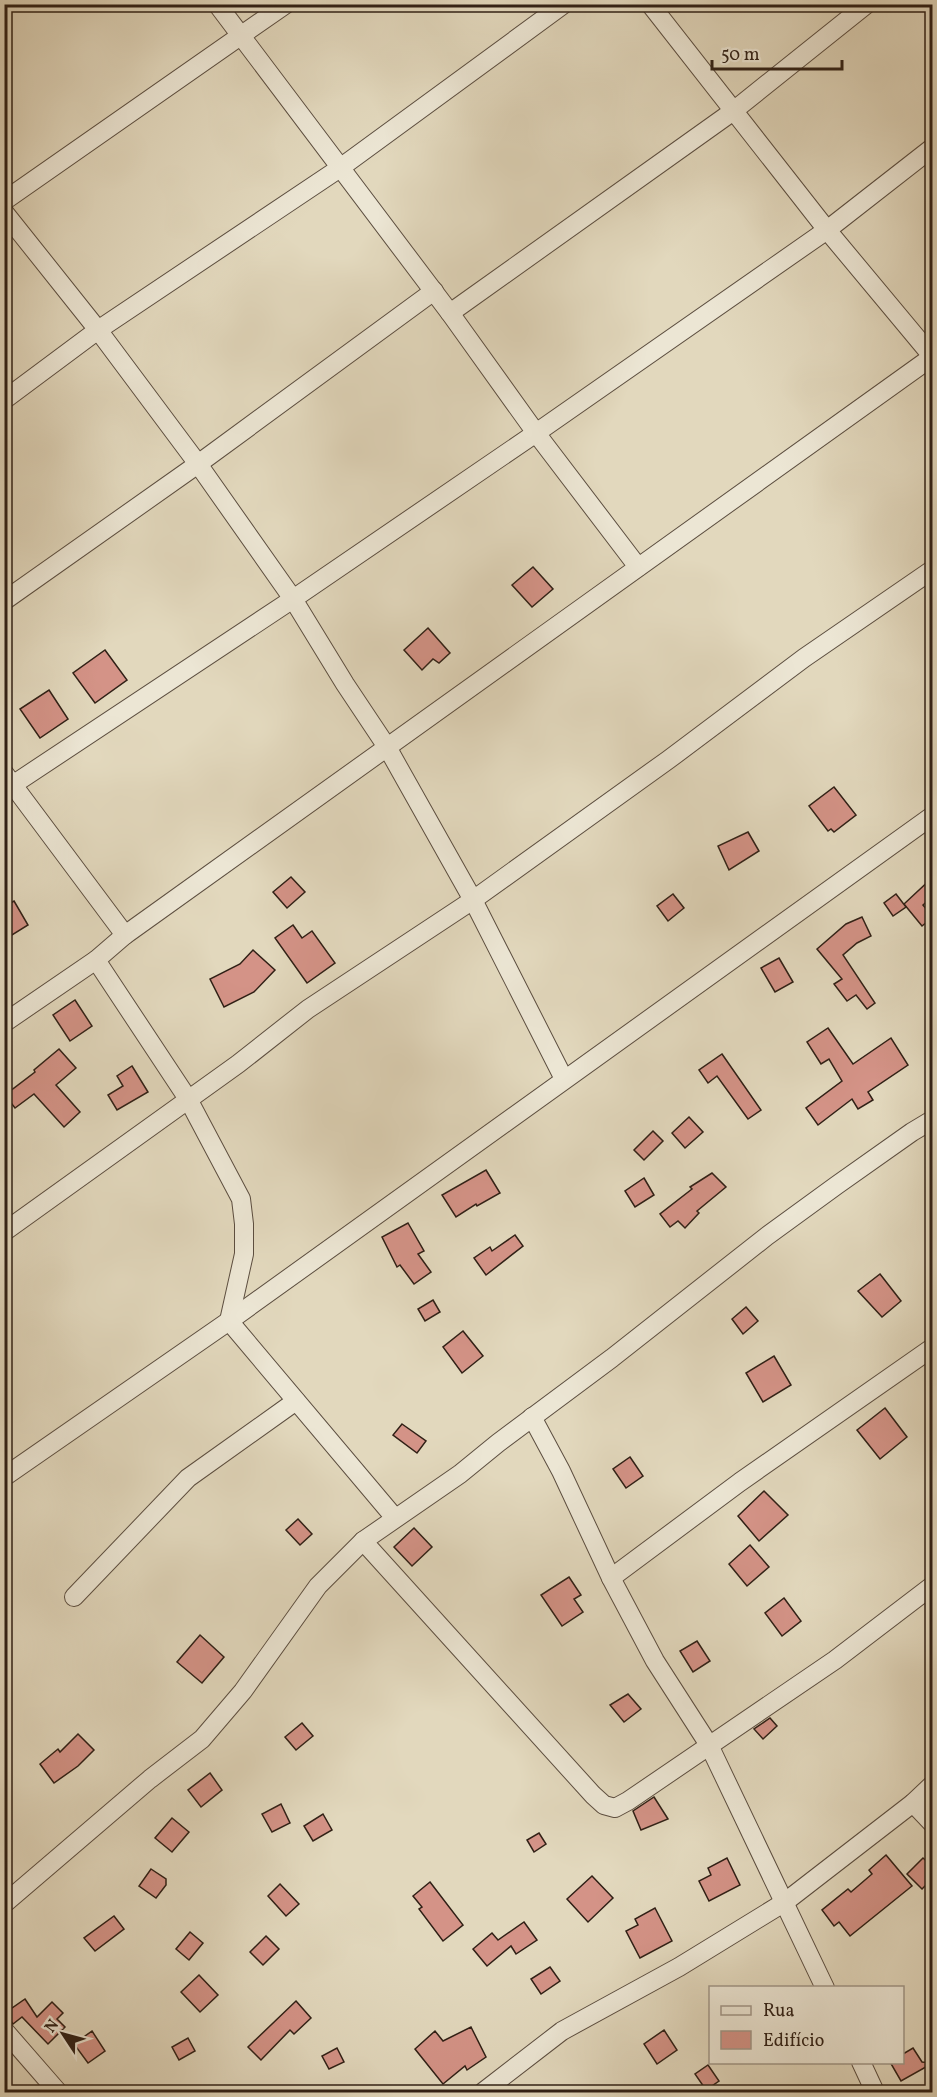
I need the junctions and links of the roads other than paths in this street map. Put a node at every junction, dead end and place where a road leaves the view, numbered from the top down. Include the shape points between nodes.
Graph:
1 (217, 4) edge
2 (286, 4) edge
3 (564, 4) edge
4 (650, 4) edge
5 (867, 4) edge
6 (240, 37) junction
7 (732, 112) junction
8 (933, 148) edge
9 (340, 168) junction
10 (4, 201) edge
11 (4, 212) edge
12 (827, 230) junction
13 (434, 291) junction
14 (450, 313) junction
15 (98, 330) junction
16 (933, 357) edge
17 (4, 400) edge
18 (536, 433) junction
19 (198, 464) junction
20 (638, 567) junction
21 (933, 570) edge
22 (293, 599) junction
23 (4, 602) edge
24 (387, 747) junction
25 (9, 778) edge
26 (933, 816) edge
27 (473, 900) junction
28 (125, 935) junction
29 (96, 960) junction
30 (4, 1023) edge
31 (564, 1079) junction
32 (188, 1099) junction
33 (933, 1120) edge
34 (4, 1232) edge
35 (229, 1321) junction
36 (933, 1348) edge
37 (296, 1401) junction
38 (532, 1417) junction
39 (4, 1477) edge
40 (395, 1518) junction
41 (363, 1541) junction
42 (611, 1578) junction
43 (933, 1586) edge
44 (74, 1598) dead end
45 (709, 1745) junction
46 (933, 1785) edge
47 (913, 1803) junction
48 (933, 1823) edge
49 (785, 1902) junction
50 (4, 1904) edge
51 (824, 1986) edge
52 (4, 2030) edge
53 (862, 2064) edge
54 (58, 2092) edge
55 (483, 2092) edge
56 (875, 2092) edge

1 - 6 street
2 - 6 street
3 - 9 street
4 - 7 street
5 - 7 street
6 - 9 street
6 - 10 street
7 - 12 street
7 - 14 street
8 - 12 street
9 - 13 street
9 - 15 street
11 - 15 street
12 - 16 street
12 - 18 street
13 - 14 street
13 - 19 street
14 - 18 street
15 - 17 street
15 - 19 street
16 - 20 street
18 - 20 street
18 - 22 street
19 - 22 street
19 - 23 street
20 - 24 street
21 - 27 street via 804,658
22 - 24 street
22 - 25 street
24 - 27 street
24 - 28 street
25 - 28 street
26 - 31 street
27 - 31 street
27 - 32 street via 308,1009
28 - 29 street
29 - 30 street
29 - 32 street
31 - 35 street
32 - 34 street
32 - 35 street via 241,1199 244,1254
33 - 38 street via 767,1236
35 - 37 street
35 - 39 street
36 - 42 street via 740,1482
37 - 40 street
37 - 44 street via 188,1478
38 - 40 street via 460,1474
38 - 42 street
40 - 41 street
41 - 45 street via 604,1804 615,1808 628,1801
41 - 50 street via 318,1586 243,1690 202,1739
42 - 45 street via 655,1661
43 - 45 street via 835,1660
45 - 49 street
46 - 47 street
47 - 48 street
47 - 49 street
49 - 51 street
49 - 55 street via 562,2031
52 - 54 street
53 - 56 street

